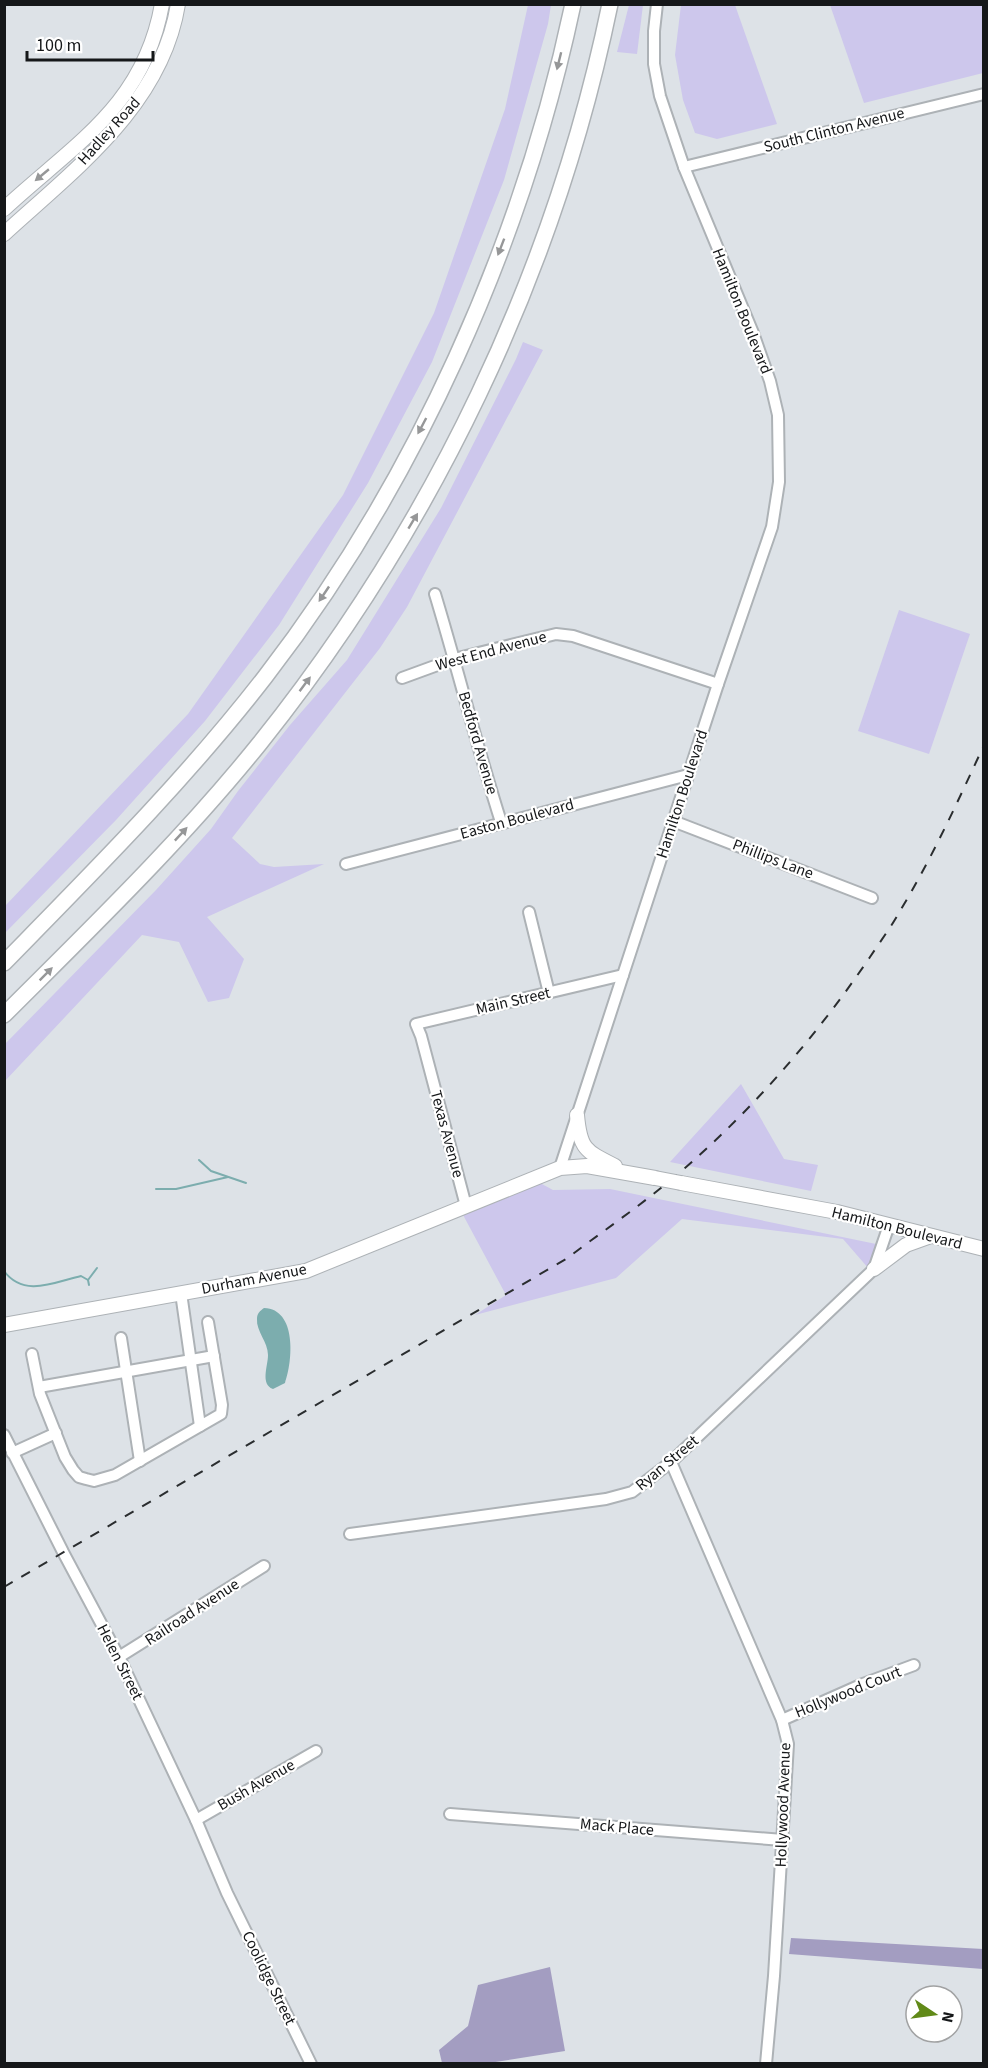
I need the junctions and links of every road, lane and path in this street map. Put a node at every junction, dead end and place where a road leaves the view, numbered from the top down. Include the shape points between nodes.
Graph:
1 (162, 4) edge
2 (178, 4) edge
3 (573, 4) edge
4 (610, 4) edge
5 (657, 4) edge
6 (984, 94) edge
7 (86, 138) junction
8 (95, 151) junction
9 (684, 167) junction
10 (4, 209) edge
11 (4, 234) edge
12 (435, 594) dead end
13 (454, 658) junction
14 (402, 678) dead end
15 (718, 684) junction
16 (688, 775) junction
17 (673, 821) junction
18 (501, 822) junction
19 (346, 864) dead end
20 (872, 898) dead end
21 (529, 912) dead end
22 (4, 963) edge
23 (623, 975) junction
24 (549, 993) junction
25 (4, 1015) edge
26 (421, 1036) joint
27 (577, 1115) junction
28 (560, 1168) junction
29 (633, 1174) junction
30 (466, 1206) junction
31 (889, 1225) junction
32 (931, 1236) junction
33 (984, 1249) edge
34 (874, 1269) junction
35 (181, 1293) junction
36 (208, 1322) dead end
37 (4, 1325) edge
38 (121, 1338) dead end
39 (32, 1354) dead end
40 (214, 1356) junction
41 (190, 1360) junction
42 (126, 1372) junction
43 (39, 1387) junction
44 (200, 1426) junction
45 (56, 1433) junction
46 (4, 1435) edge
47 (12, 1453) junction
48 (140, 1461) junction
49 (671, 1462) junction
50 (350, 1534) dead end
51 (264, 1566) dead end
52 (119, 1657) junction
53 (914, 1665) dead end
54 (782, 1720) junction
55 (316, 1750) dead end
56 (450, 1814) dead end
57 (196, 1820) junction
58 (783, 1840) junction
59 (227, 1893) joint
60 (311, 2064) edge
61 (766, 2064) edge

1 - 7 main road, Hadley Road via 144,63 117,106
2 - 8 main road, Hadley Road via 158,68 138,103
3 -> 22 highway via 535,149 484,291 425,420 369,523 302,626 211,744 136,828
25 -> 4 highway via 150,867 259,744 325,658 415,517 485,382 535,262 573,151
5 - 9 street, Hamilton Boulevard via 654,64 660,96
6 - 9 street, South Clinton Avenue
7 - 8 main road
7 -> 10 main road, Hadley Road
8 - 11 main road, Hadley Road
9 - 15 street, Hamilton Boulevard via 753,333 778,418 779,482 772,527
12 - 13 street, Bedford Avenue
13 - 14 street, West End Avenue
13 - 15 street, West End Avenue via 556,634 573,636
13 - 18 street, Bedford Avenue
15 - 16 street, Hamilton Boulevard
16 - 17 street, Hamilton Boulevard
16 - 18 street, Easton Boulevard
17 - 20 street, Phillips Lane
17 - 23 street, Hamilton Boulevard
18 - 19 street, Easton Boulevard
21 - 24 street
23 - 24 street, Main Street
23 - 27 street, Hamilton Boulevard
24 - 26 street, Main Street via 416,1024
26 - 30 street, Texas Avenue
27 - 28 street, Hamilton Boulevard
27 - 29 main road via 579,1137 585,1148
28 - 29 main road, Hamilton Boulevard via 587,1166
28 - 30 main road, Durham Avenue
29 - 31 main road, Hamilton Boulevard, bridge
30 - 35 main road, Durham Avenue via 306,1271
31 - 32 main road, Hamilton Boulevard
31 - 34 street, Ryan Street
32 - 33 main road, Hamilton Boulevard
32 - 34 main road via 906,1245
34 - 49 street, Ryan Street
35 - 37 main road, Durham Avenue
35 - 41 street
36 - 40 street
38 - 42 street
39 - 43 street
40 - 41 street
40 - 44 street via 221,1414
41 - 42 street
41 - 44 street
42 - 43 street
42 - 48 street
43 - 45 street
44 - 48 street
45 - 47 street
45 - 48 street via 73,1470 86,1479 94,1481 115,1475
46 - 47 street, Helen Street
47 - 52 street, Helen Street
49 - 50 street, Ryan Street via 632,1492 606,1499
49 - 54 street, Hollywood Avenue
51 - 52 street, Railroad Avenue
52 - 57 street, Helen Street
53 - 54 street, Hollywood Court
54 - 58 street, Hollywood Avenue via 788,1744
55 - 57 street, Bush Avenue
56 - 58 street, Mack Place
57 - 59 street, Helen Street
58 - 61 street, Hollywood Avenue
59 - 60 street, Coolidge Street

